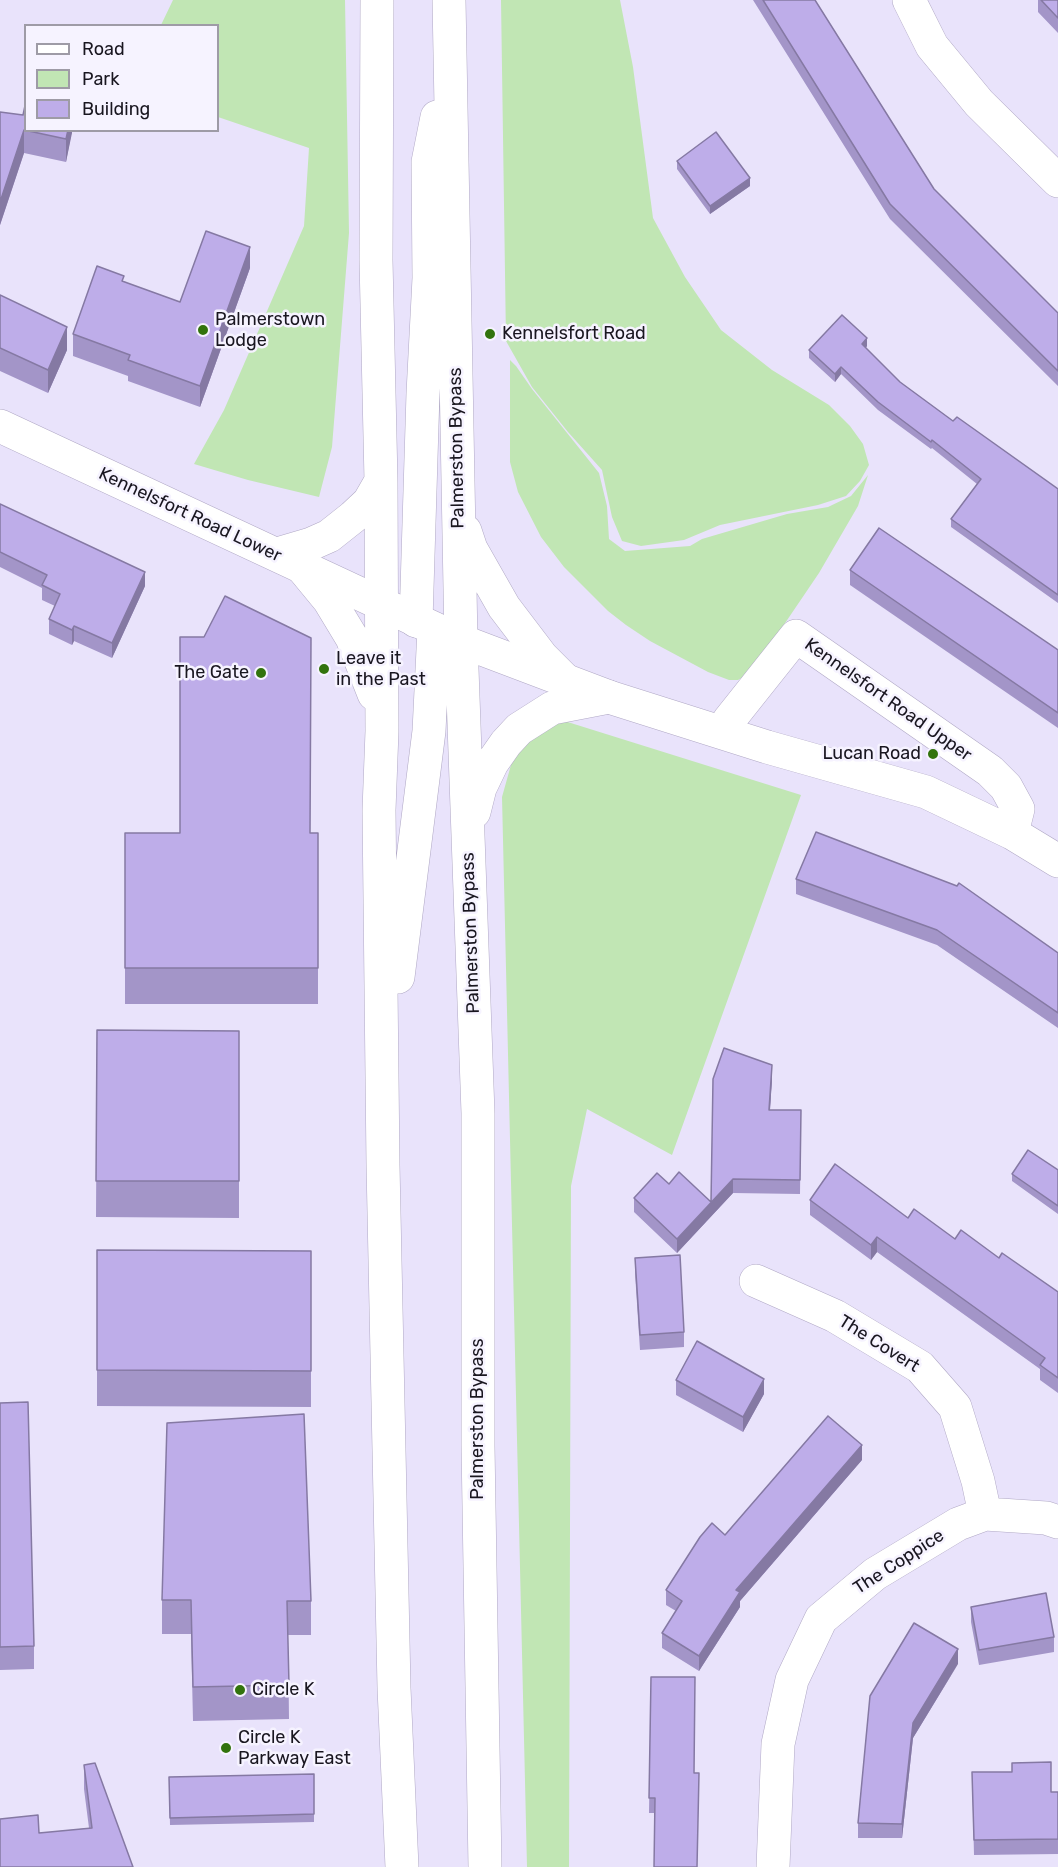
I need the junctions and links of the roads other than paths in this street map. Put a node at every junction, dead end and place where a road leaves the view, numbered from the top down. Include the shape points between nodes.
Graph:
1 (377, 0) edge
2 (449, 0) edge
3 (909, 0) edge
4 (450, 53) junction
5 (1058, 181) edge
6 (0, 426) edge
7 (381, 481) junction
8 (459, 515) junction
9 (289, 560) junction
10 (381, 602) junction
11 (437, 630) junction
12 (568, 683) junction
13 (609, 697) junction
14 (382, 722) junction
15 (722, 731) junction
16 (1012, 832) junction
17 (467, 841) junction
18 (1058, 861) edge
19 (382, 1107) junction
20 (756, 1281) dead end
21 (985, 1514) junction
22 (1058, 1522) edge
23 (402, 1867) edge
24 (485, 1867) edge
25 (773, 1867) edge

1 - 7 main road via 376,260
2 - 4 main road, Palmerston Bypass
3 - 5 main road via 932,46 979,103
4 - 8 main road, Palmerston Bypass
4 - 11 main road via 428,162 429,278 423,393
6 - 9 main road, Kennelsfort Road Lower
7 - 9 main road via 369,502 353,517
7 - 10 main road
8 - 11 main road, Palmerston Bypass
8 - 12 main road via 471,549 504,607 542,657
9 - 10 main road, Kennelsfort Road Lower
9 - 14 main road via 329,600 352,638
10 - 11 main road
10 - 14 main road
11 - 12 main road
11 - 17 main road, Palmerston Bypass
11 - 19 main road via 429,731
12 - 13 main road
13 - 15 main road
13 - 17 main road via 552,708 519,729 492,764 480,788
14 - 19 main road
15 - 16 main road via 926,792
15 - 16 main road, Kennelsfort Road Upper via 796,636 990,771 1006,787 1018,810
16 - 18 main road
17 - 24 main road, Palmerston Bypass via 478,1113 478,1446
19 - 23 main road via 394,1688
20 - 21 main road, The Covert via 835,1316 920,1367 955,1407
21 - 22 main road, The Coppice
21 - 25 main road, The Coppice via 958,1524 875,1574 821,1619 792,1680 778,1744

